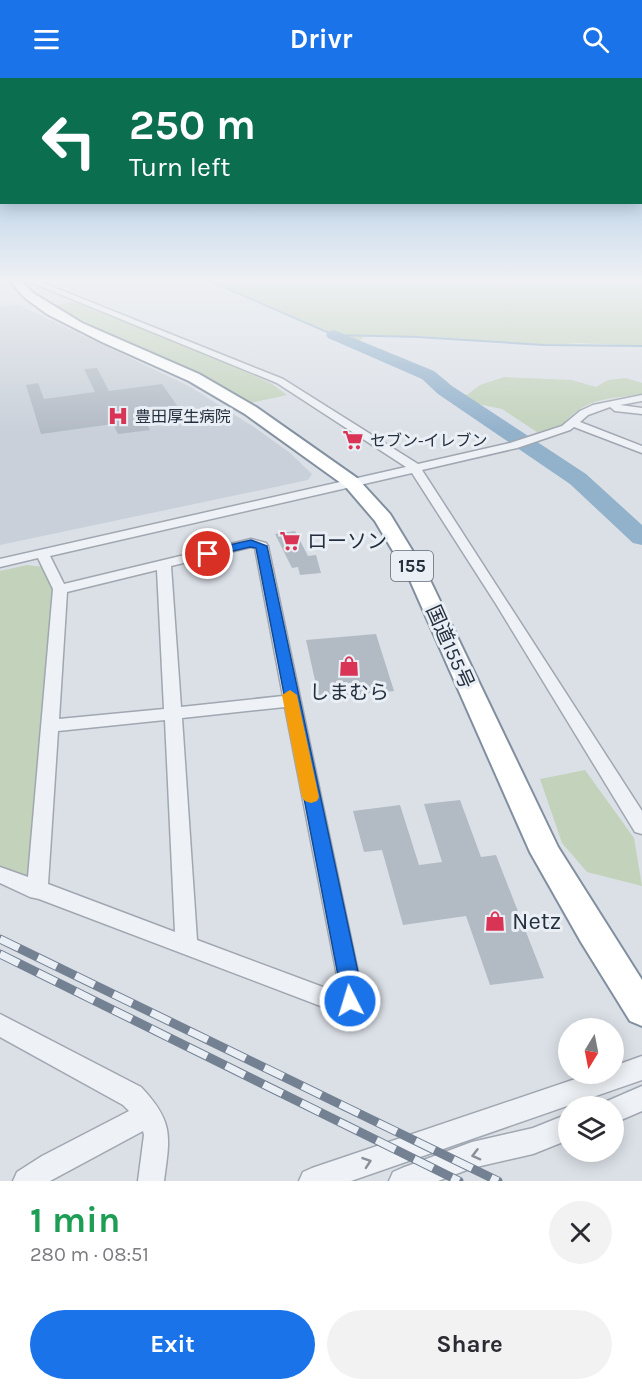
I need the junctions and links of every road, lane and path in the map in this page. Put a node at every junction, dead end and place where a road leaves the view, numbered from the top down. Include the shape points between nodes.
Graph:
1 (92, 330) edge
2 (155, 330) edge
3 (642, 398) edge
4 (597, 407) junction
5 (642, 411) edge
6 (574, 423) junction
7 (642, 450) edge
8 (414, 467) junction
9 (351, 482) junction
10 (42, 553) junction
11 (0, 563) edge
12 (164, 564) junction
13 (60, 589) junction
14 (291, 701) junction
15 (172, 713) junction
16 (50, 726) junction
17 (642, 827) edge
18 (0, 875) edge
19 (37, 891) junction
20 (187, 947) junction
21 (642, 1010) edge
22 (0, 1025) edge
23 (642, 1068) edge
24 (642, 1098) edge
25 (624, 1106) edge
26 (149, 1114) junction
27 (558, 1131) edge
28 (153, 1173) edge
29 (26, 1181) edge
30 (312, 1181) edge
31 (402, 1181) edge

1 - 9 highway, 国道155号 / 155 via 218,390
2 - 8 street via 280,381
3 - 4 street
4 - 5 street
4 - 6 street
6 - 7 street
6 - 8 street via 523,443
8 - 9 street
8 - 17 street
9 - 10 street
9 - 21 highway, 国道155号 / 155 via 383,519 419,578 545,852
10 - 11 street
10 - 13 street
12 - 13 street
12 - 14 street via 260,544
12 - 15 street
13 - 16 street
14 - 15 street
14 - 20 street via 350,1001 339,1003
15 - 16 street
15 - 20 street
16 - 19 street
18 - 19 street
19 - 20 street
22 - 26 street via 132,1096
30 -> 23 street
24 - 25 street
26 - 28 street via 157,1135
26 - 29 street
27 -> 31 street via 472,1155

